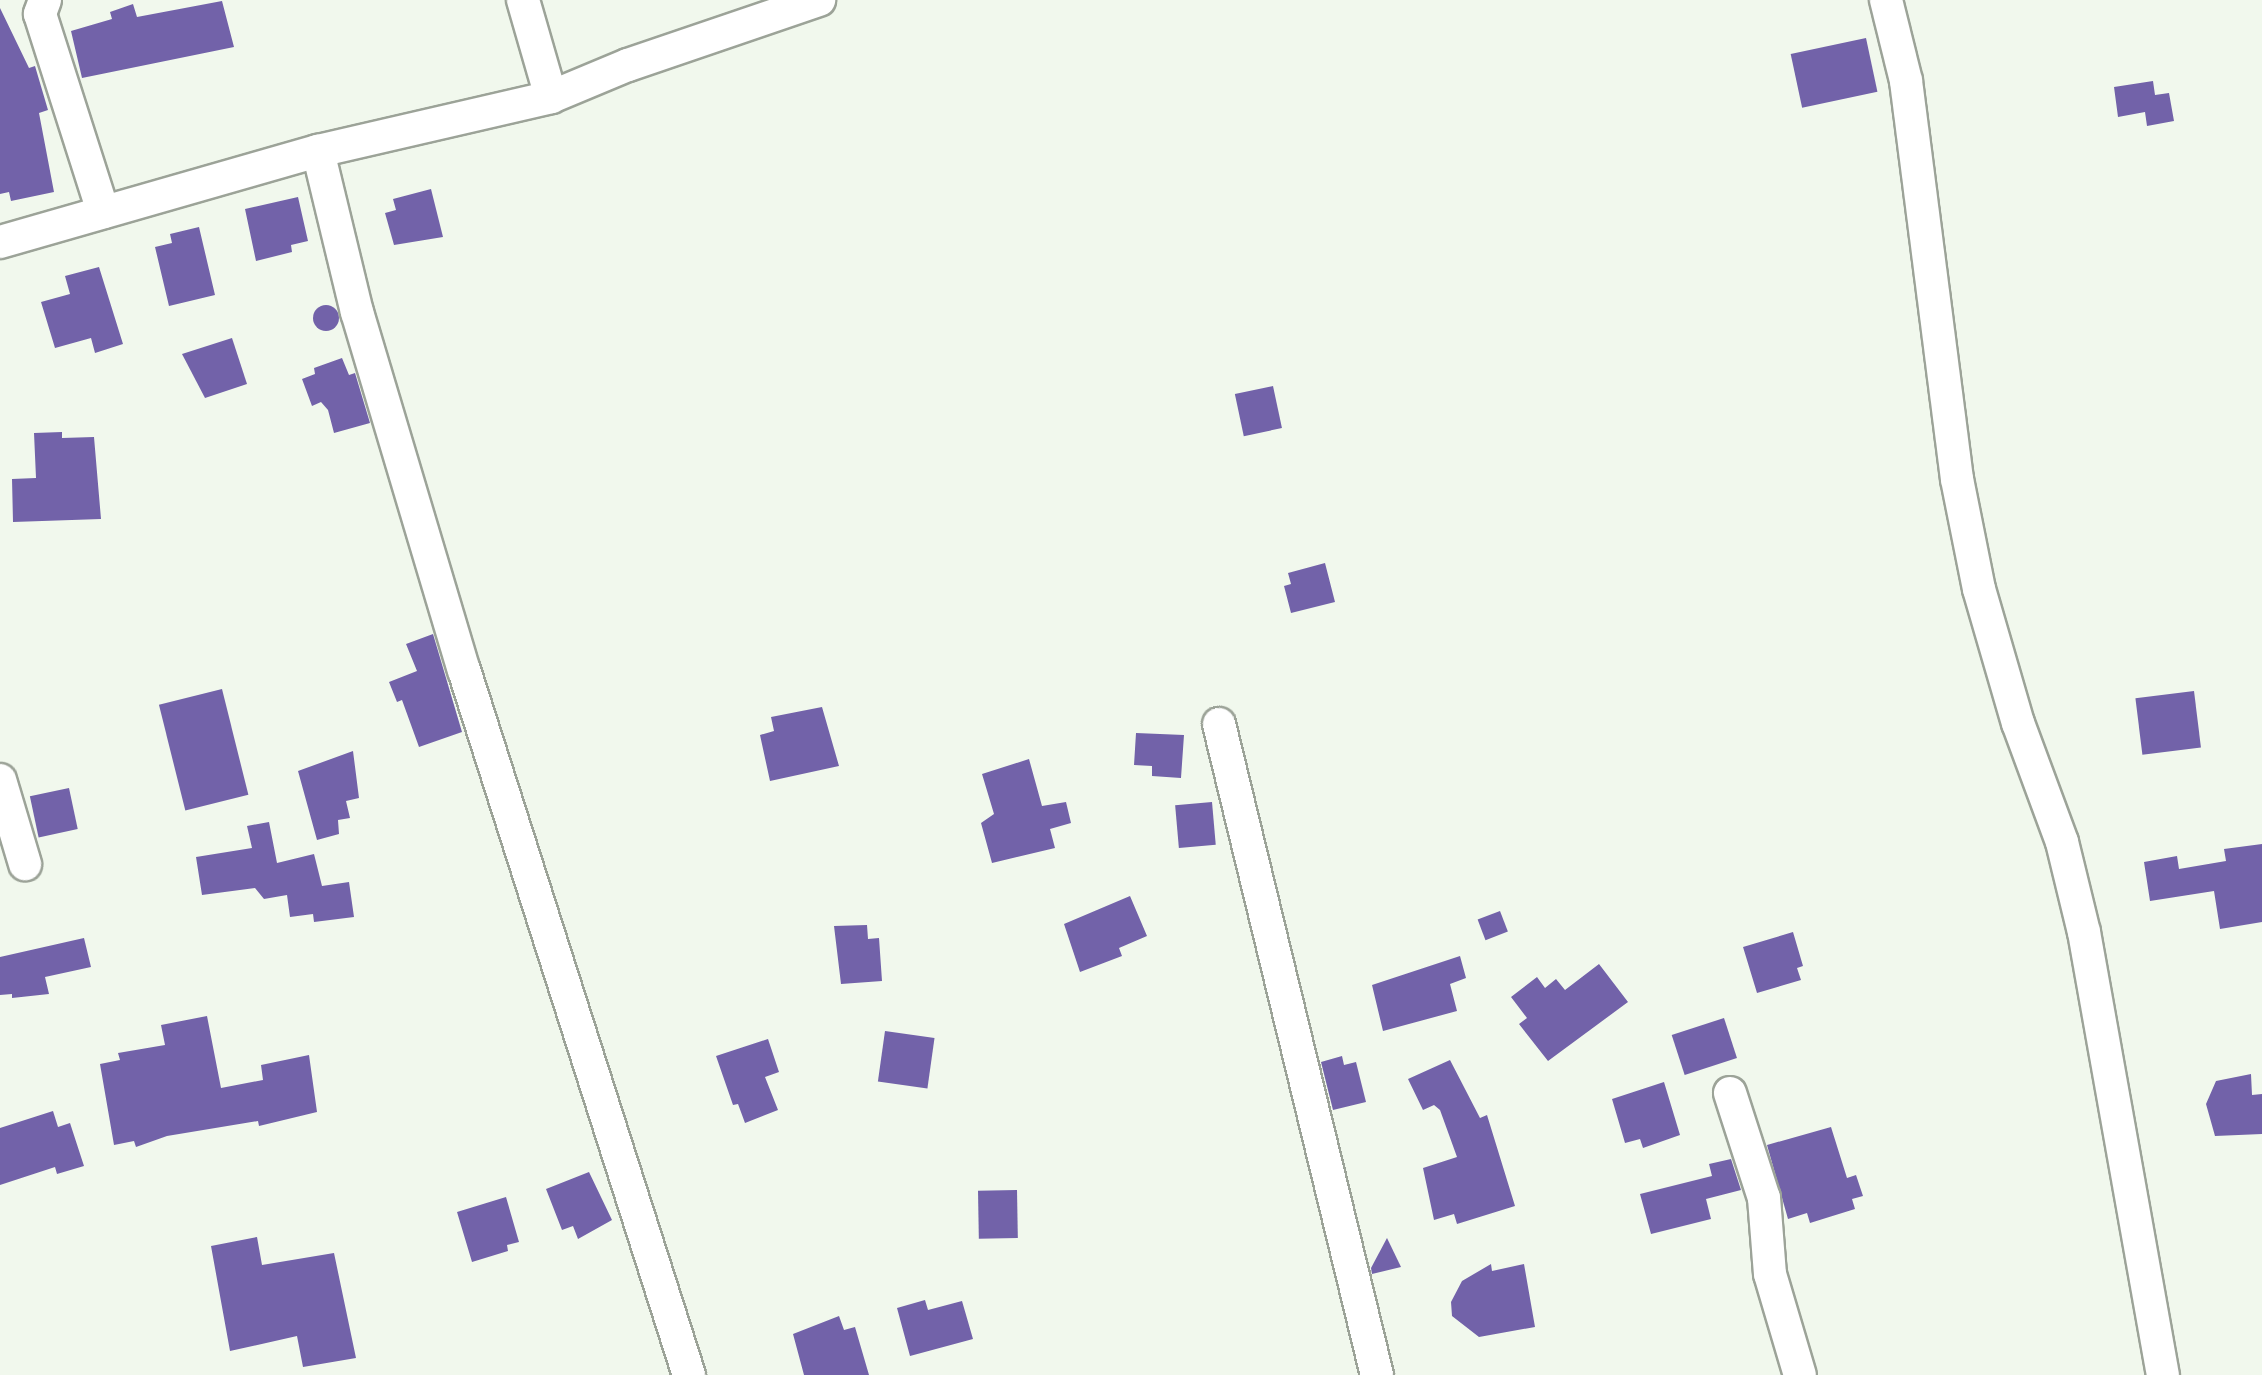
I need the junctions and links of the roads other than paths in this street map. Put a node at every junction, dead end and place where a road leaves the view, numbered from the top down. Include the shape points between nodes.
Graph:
1 (45, 0) edge
2 (523, 0) edge
3 (819, 0) edge
4 (1886, 0) edge
5 (551, 97) junction
6 (318, 151) junction
7 (103, 212) junction
8 (0, 242) edge
9 (1219, 724) dead end
10 (0, 780) edge
11 (25, 864) dead end
12 (1730, 1093) dead end
13 (689, 1375) edge
14 (1377, 1375) edge
15 (1800, 1375) edge
16 (2163, 1375) edge

1 - 7 street via 40,14
2 - 5 street
3 - 5 street via 657,54
4 - 16 street via 1906,81 1957,479 1979,589 2018,723 2062,842 2084,932
5 - 6 street
6 - 7 street
6 - 13 street via 357,312 460,655
7 - 8 street
9 - 14 street
10 - 11 street
12 - 15 street via 1764,1198 1770,1274

